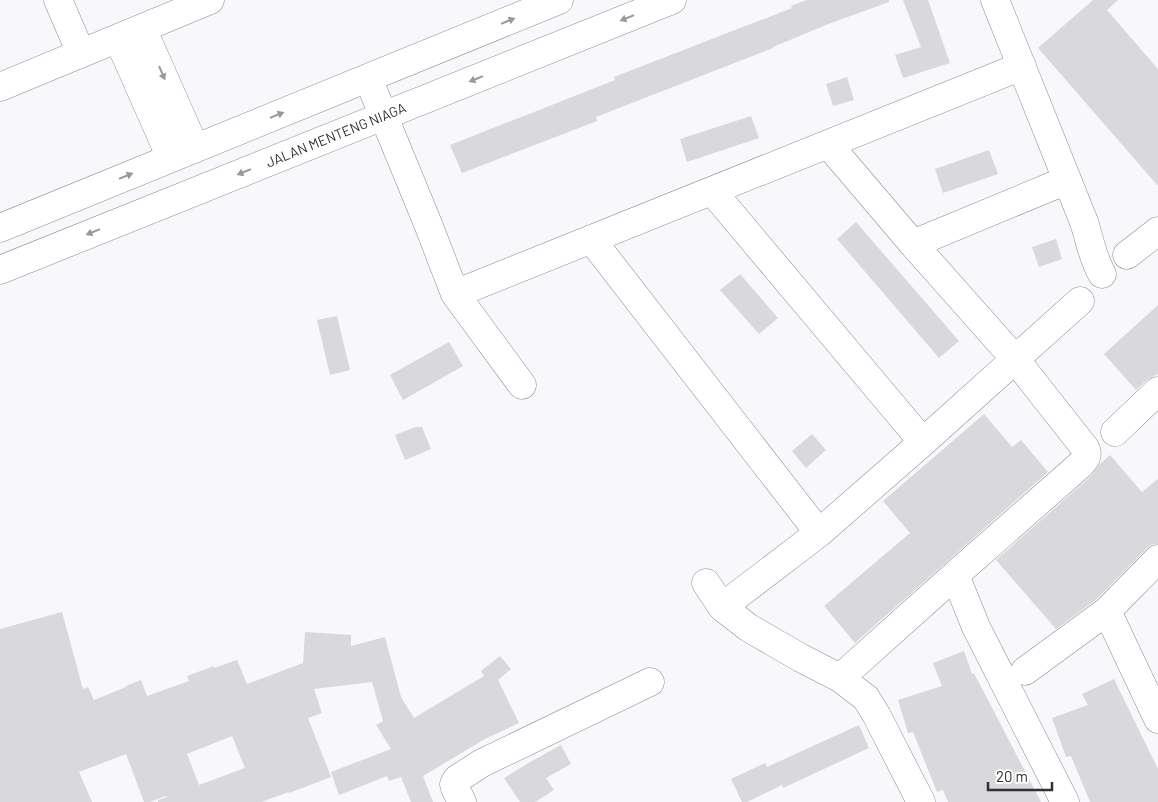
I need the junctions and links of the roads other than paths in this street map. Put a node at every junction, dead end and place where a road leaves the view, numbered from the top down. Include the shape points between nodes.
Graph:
1 (58, 0) edge
2 (559, 0) edge
3 (672, 0) edge
4 (995, 0) edge
5 (194, 3) edge
6 (130, 33) junction
7 (81, 53) junction
8 (1022, 66) junction
9 (368, 78) junction
10 (0, 87) edge
11 (384, 116) junction
12 (828, 144) junction
13 (183, 153) junction
14 (1066, 180) junction
15 (712, 191) junction
16 (0, 228) edge
17 (1158, 231) edge
18 (591, 239) junction
19 (914, 244) junction
20 (1127, 255) dead end
21 (0, 270) edge
22 (1102, 274) dead end
23 (455, 294) junction
24 (1080, 301) dead end
25 (1015, 359) junction
26 (522, 385) dead end
27 (1158, 391) edge
28 (1115, 432) dead end
29 (923, 442) junction
30 (819, 533) junction
31 (1158, 559) edge
32 (955, 575) junction
33 (706, 583) dead end
34 (722, 607) junction
35 (1107, 611) junction
36 (1025, 671) dead end
37 (840, 678) junction
38 (650, 682) dead end
39 (1158, 719) edge
40 (462, 802) edge
41 (921, 802) edge
42 (1065, 802) edge

1 - 7 street
9 -> 2 street
3 -> 11 street, JALAN MENTENG NIAGA
4 - 8 street
5 - 6 street
6 - 7 street
6 - 13 street
7 - 10 street
8 - 12 street
8 - 14 street
9 - 11 street
13 -> 9 street
11 -> 21 street, JALAN MENTENG NIAGA
11 - 23 street
12 - 15 street
12 - 19 street
16 -> 13 street
14 - 19 street
14 - 22 street
15 - 18 street
15 - 29 street
17 - 20 street
18 - 23 street
18 - 30 street
19 - 25 street
23 - 26 street
24 - 25 street
25 - 29 street
25 - 32 street via 1086,448 1088,455
27 - 28 street
29 - 30 street
30 - 34 street
31 - 35 street
32 - 37 street
32 - 42 street via 976,627
33 - 34 street
34 - 37 street via 750,628
35 - 36 street
35 - 39 street
37 - 41 street via 866,698
38 - 40 street via 482,762 454,784

